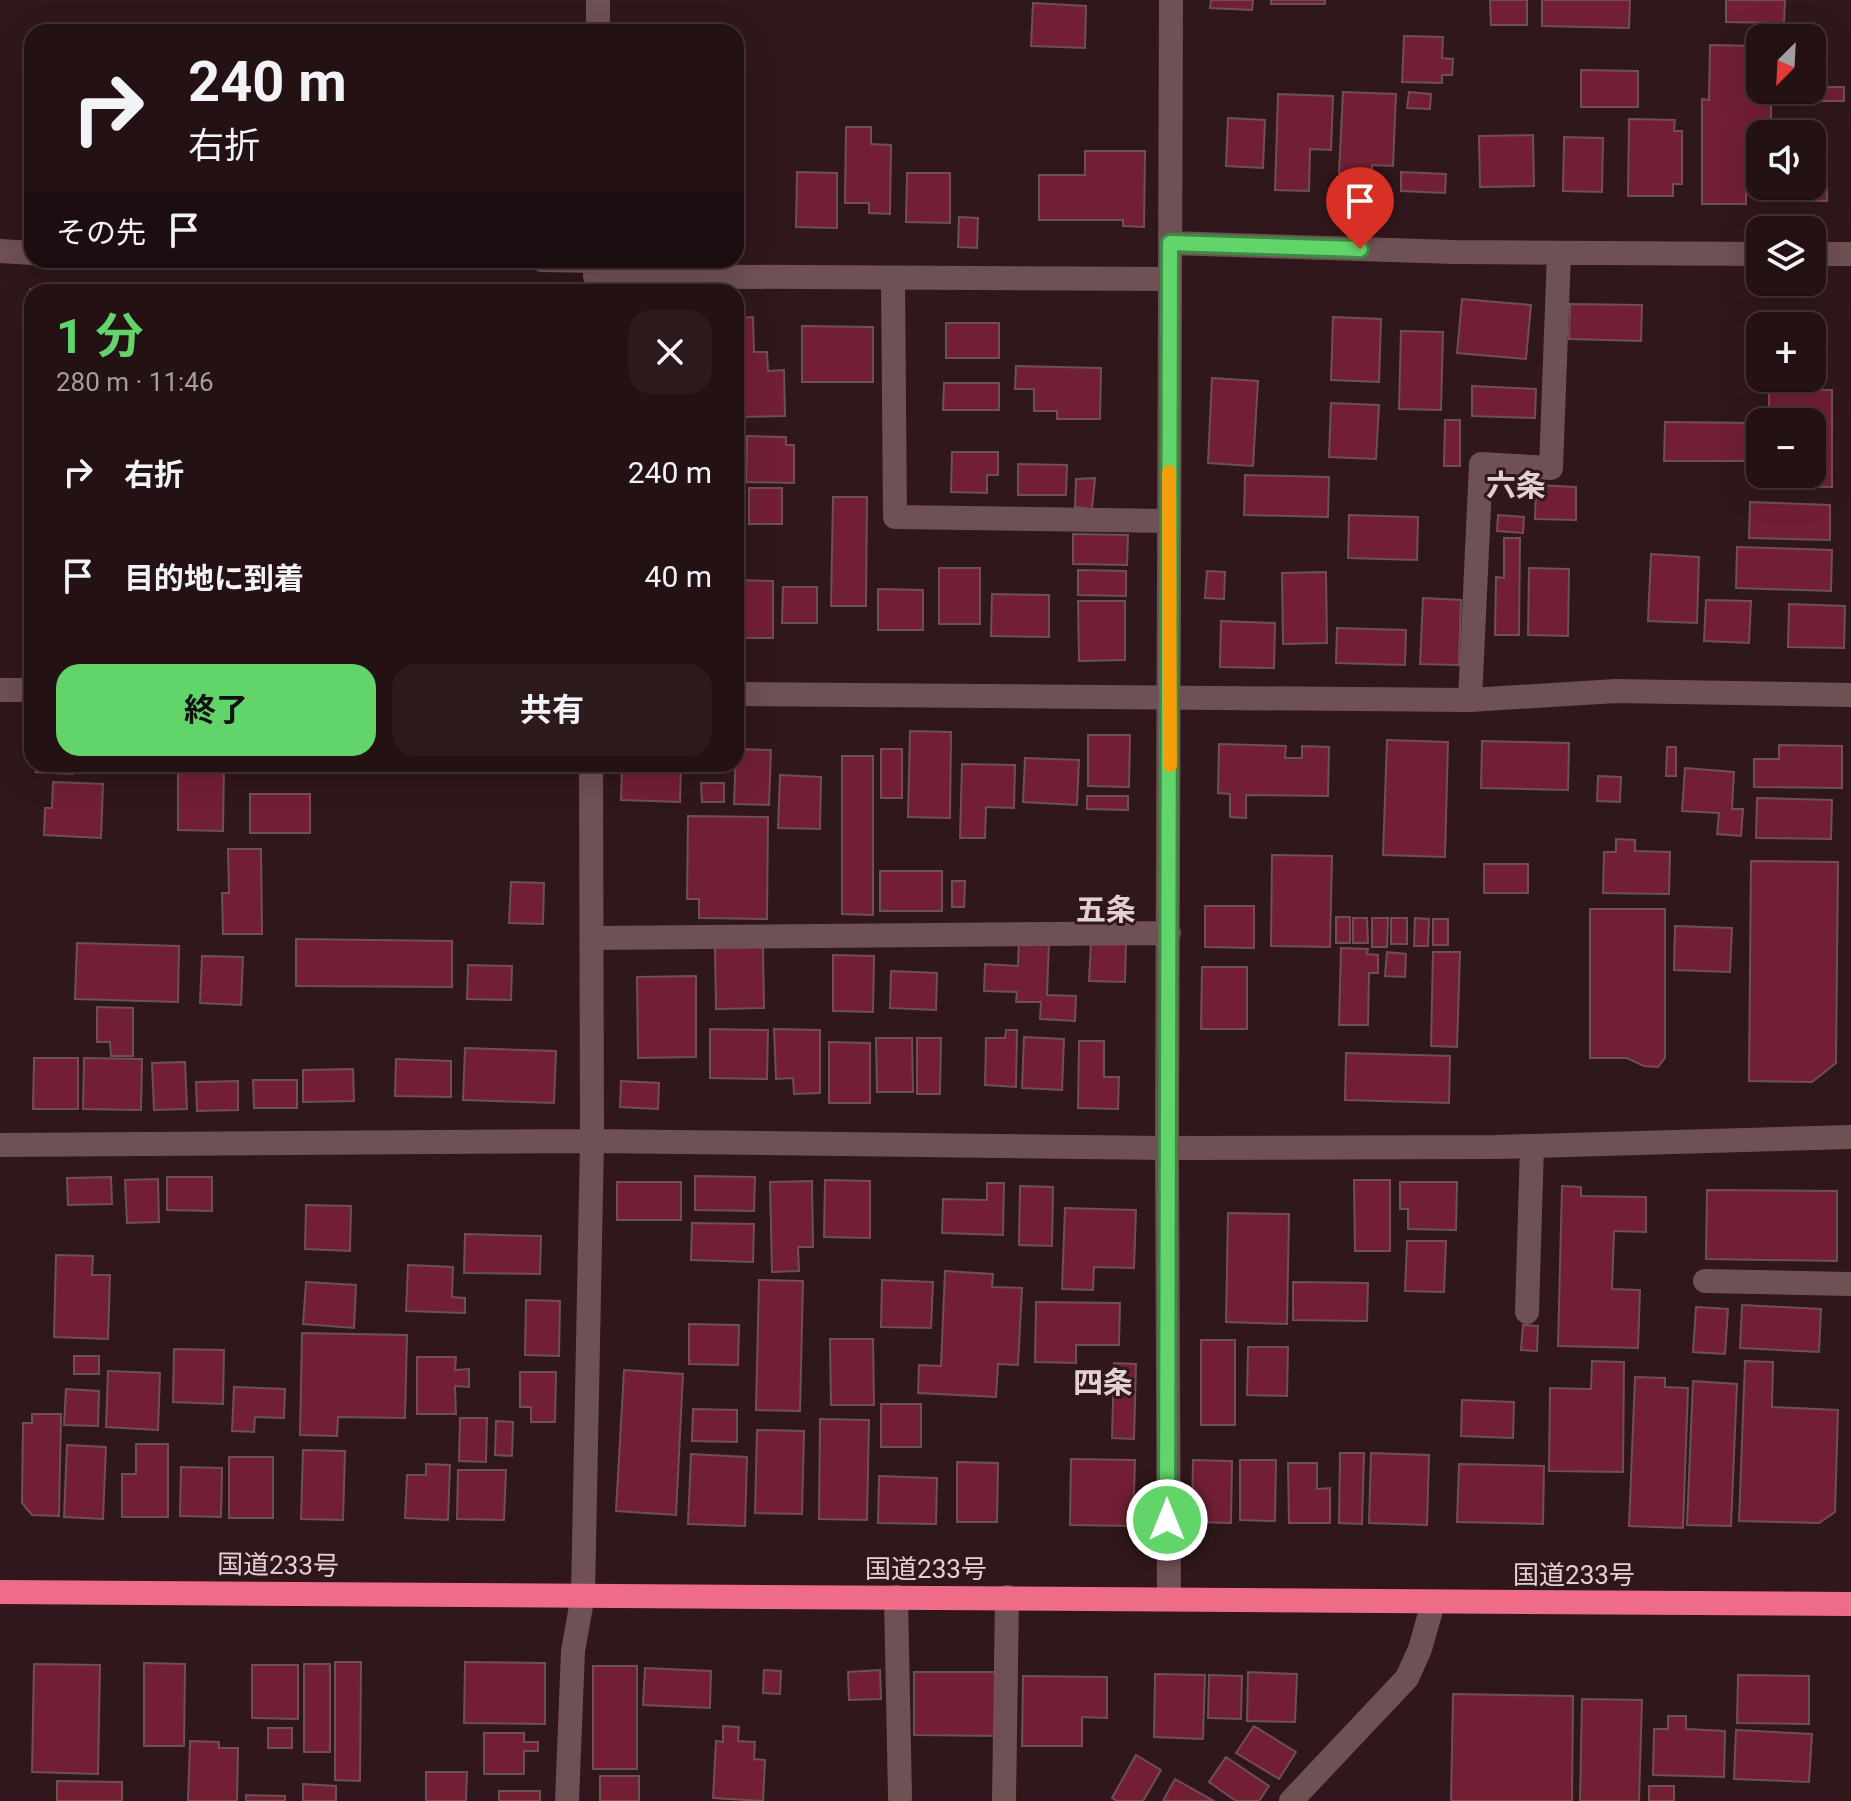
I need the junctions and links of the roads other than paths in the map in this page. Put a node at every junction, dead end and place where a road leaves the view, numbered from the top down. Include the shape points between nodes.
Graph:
1 (598, 0) edge
2 (1171, 0) edge
3 (598, 24) edge
4 (1170, 243) junction
5 (0, 251) edge
6 (24, 252) edge
7 (1559, 253) junction
8 (1746, 254) edge
9 (1826, 254) edge
10 (1851, 254) edge
11 (595, 272) edge
12 (893, 278) junction
13 (1169, 279) junction
14 (1169, 521) junction
15 (0, 690) edge
16 (24, 690) edge
17 (744, 694) edge
18 (1851, 695) edge
19 (1168, 699) junction
20 (1470, 700) junction
21 (591, 772) edge
22 (1169, 933) junction
23 (592, 938) junction
24 (1851, 1137) edge
25 (592, 1141) junction
26 (0, 1145) edge
27 (1532, 1146) junction
28 (1167, 1148) junction
29 (1705, 1281) dead end
30 (1851, 1284) edge
31 (1527, 1312) dead end
32 (0, 1592) edge
33 (583, 1595) junction
34 (896, 1597) junction
35 (1007, 1597) junction
36 (1169, 1598) junction
37 (1433, 1603) junction
38 (1851, 1604) edge
39 (900, 1797) dead end
40 (567, 1801) edge
41 (1004, 1801) edge
42 (1291, 1801) edge

1 - 3 street
2 - 4 street
4 - 7 street
4 - 13 street
5 - 6 street
7 - 8 street
7 - 20 street via 1551,468 1481,464
9 - 10 street
11 - 12 street
12 - 13 street
12 - 14 street via 895,517
13 - 14 street
14 - 19 street
15 - 16 street
17 - 19 street
18 - 20 street via 1616,691
19 - 20 street
19 - 22 street
21 - 23 street
22 - 23 street
22 - 28 street
23 - 25 street
24 - 27 street
25 - 26 street
25 - 28 street
25 - 33 street
27 - 28 street
27 - 31 street
28 - 36 street
29 - 30 street
32 - 33 highway, 国道233号
33 - 34 highway, 国道233号
33 - 40 street via 573,1651
34 - 35 highway, 国道233号
34 - 39 street
35 - 36 highway, 国道233号
35 - 41 street
36 - 37 highway, 国道233号
37 - 38 highway, 国道233号
37 - 42 street via 1407,1678

